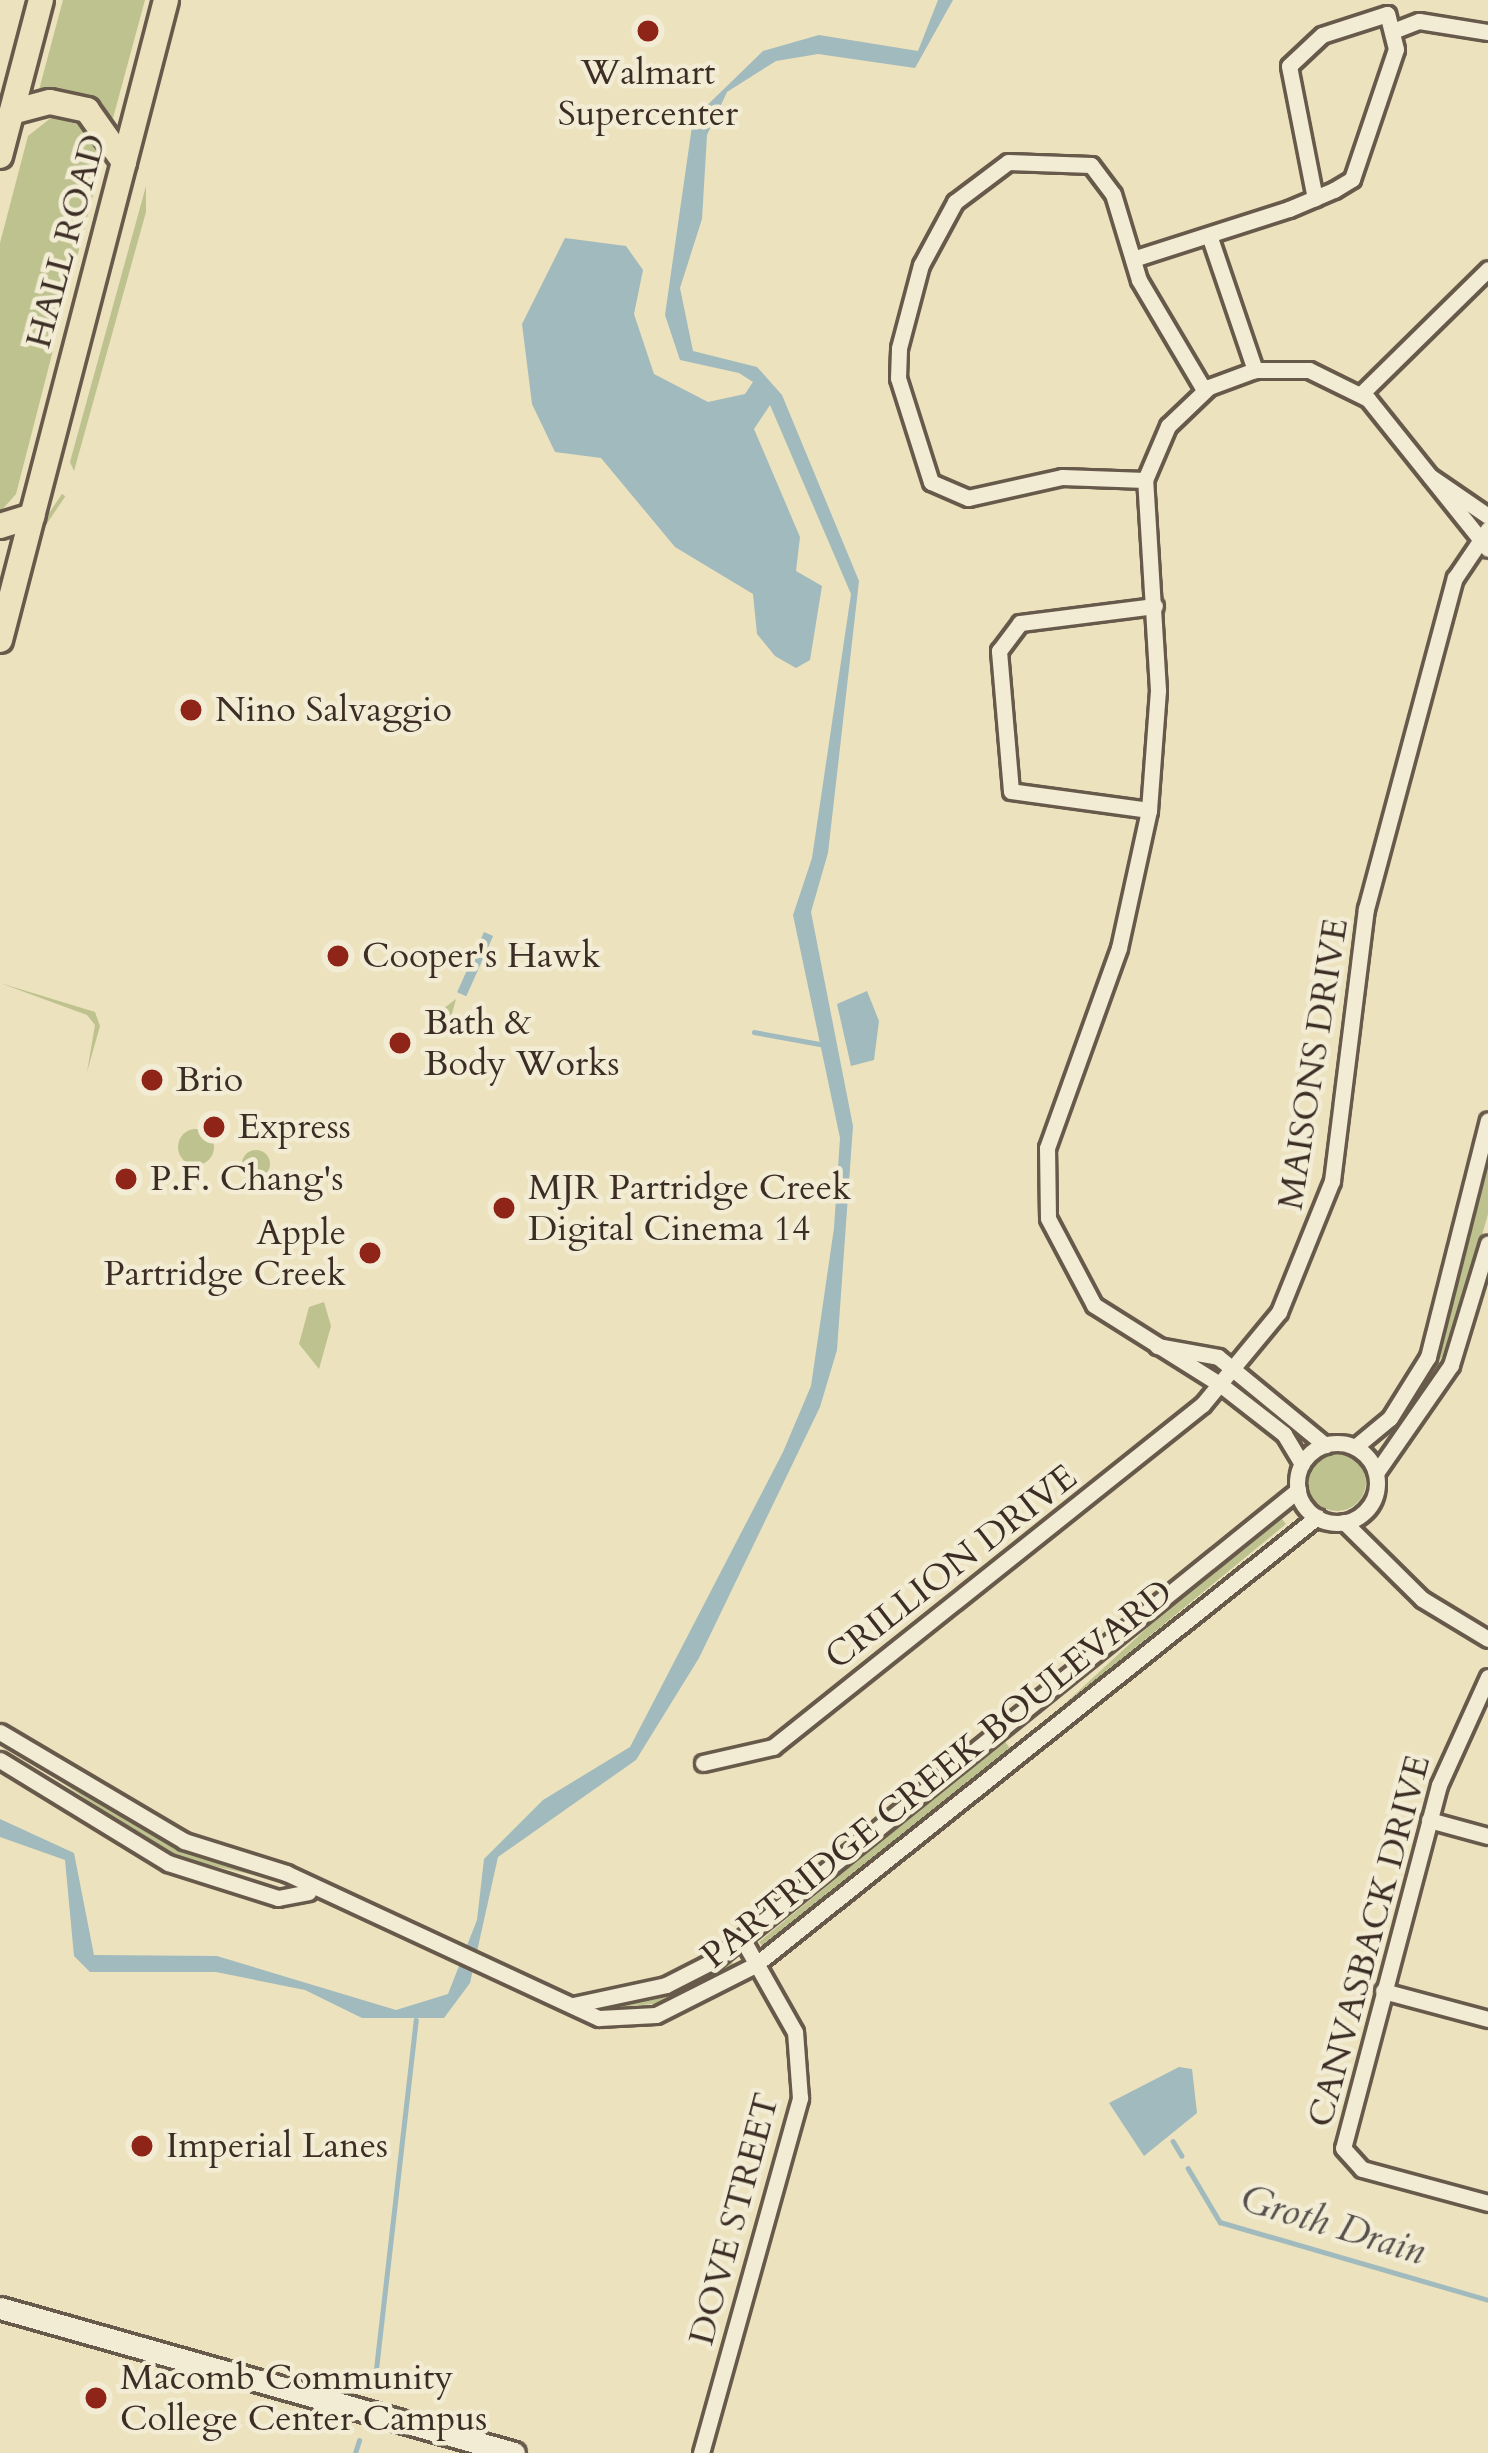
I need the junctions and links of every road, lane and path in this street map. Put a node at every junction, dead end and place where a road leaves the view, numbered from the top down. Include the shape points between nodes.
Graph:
1 (40, 0) edge
2 (166, 0) edge
3 (1398, 29) junction
4 (1488, 32) edge
5 (11, 112) junction
6 (0, 155) edge
7 (124, 162) junction
8 (1315, 198) junction
9 (1209, 235) junction
10 (1133, 259) junction
11 (1488, 269) edge
12 (1255, 370) junction
13 (1204, 390) junction
14 (1361, 394) junction
15 (1428, 476) junction
16 (1145, 480) junction
17 (32, 516) junction
18 (1488, 516) edge
19 (0, 526) edge
20 (1484, 540) edge
21 (1155, 607) junction
22 (0, 640) edge
23 (1149, 810) junction
24 (1488, 1120) edge
25 (1488, 1243) edge
26 (1157, 1346) junction
27 (1238, 1369) junction
28 (1222, 1385) junction
29 (1325, 1445) junction
30 (1355, 1447) junction
31 (1302, 1464) junction
32 (1376, 1473) junction
33 (1298, 1490) junction
34 (1371, 1503) junction
35 (1317, 1516) junction
36 (1344, 1522) junction
37 (1377, 1547) junction
38 (1488, 1639) edge
39 (1488, 1677) edge
40 (0, 1732) edge
41 (0, 1760) edge
42 (703, 1763) dead end
43 (1429, 1820) junction
44 (1488, 1836) edge
45 (308, 1892) junction
46 (743, 1940) junction
47 (755, 1965) junction
48 (1384, 1991) junction
49 (573, 2005) junction
50 (1488, 2019) edge
51 (1488, 2203) edge
52 (0, 2308) edge
53 (514, 2453) edge
54 (701, 2453) edge

1 - 5 highway
2 - 7 highway, HALL ROAD
3 - 4 street via 1419,21
3 - 8 street via 1364,162
3 - 8 street via 1387,14 1361,17 1289,66
5 - 6 highway
5 - 7 highway via 50,102 87,110
7 - 17 highway, HALL ROAD
8 - 9 street
9 - 10 street
9 - 12 street
10 - 13 street
10 - 16 street via 1113,194 1091,165 1008,162 955,202 921,265 898,378 944,495 1062,477
11 - 14 street
12 - 13 street
12 - 14 street via 1309,370
13 - 16 street via 1168,427
14 - 15 street
15 - 18 street
15 - 20 street
16 - 21 street
17 - 19 highway
17 - 22 highway, HALL ROAD
20 - 27 street, MAISONS DRIVE via 1450,594 1366,909 1327,1204 1291,1293
21 - 23 street
21 - 23 street via 1020,623 999,651 1011,791
23 - 26 street via 1127,920 1051,1132 1044,1183 1079,1288
24 - 30 street via 1428,1357 1390,1418
25 - 32 street via 1451,1365
26 - 27 street
26 - 28 street
27 - 28 street, MAISONS DRIVE
27 - 29 street
28 - 31 street
28 - 42 street, CRILLION DRIVE via 773,1747
29 - 30 street
29 - 31 street
30 - 32 street
31 - 33 street
32 - 34 street
33 - 35 street
33 - 46 street, PARTRIDGE CREEK BOULEVARD
34 - 36 street
34 - 37 street
35 - 36 street
35 - 47 street, PARTRIDGE CREEK BOULEVARD
36 - 37 street
37 - 38 street via 1422,1599
39 - 43 street, CANVASBACK DRIVE
40 - 45 street, PARTRIDGE CREEK BOULEVARD via 65,1761 163,1830 286,1873
41 - 45 street, PARTRIDGE CREEK BOULEVARD via 168,1863 278,1898
43 - 44 street
43 - 48 street, CANVASBACK DRIVE
45 - 49 street, PARTRIDGE CREEK BOULEVARD
46 - 47 street, DOVE STREET
46 - 49 street, PARTRIDGE CREEK BOULEVARD via 666,1985
47 - 49 street, PARTRIDGE CREEK BOULEVARD via 656,2015 599,2018
47 - 54 street, DOVE STREET via 795,2032 800,2098
48 - 50 street
48 - 51 street, CANVASBACK DRIVE via 1346,2157
52 - 53 main road

